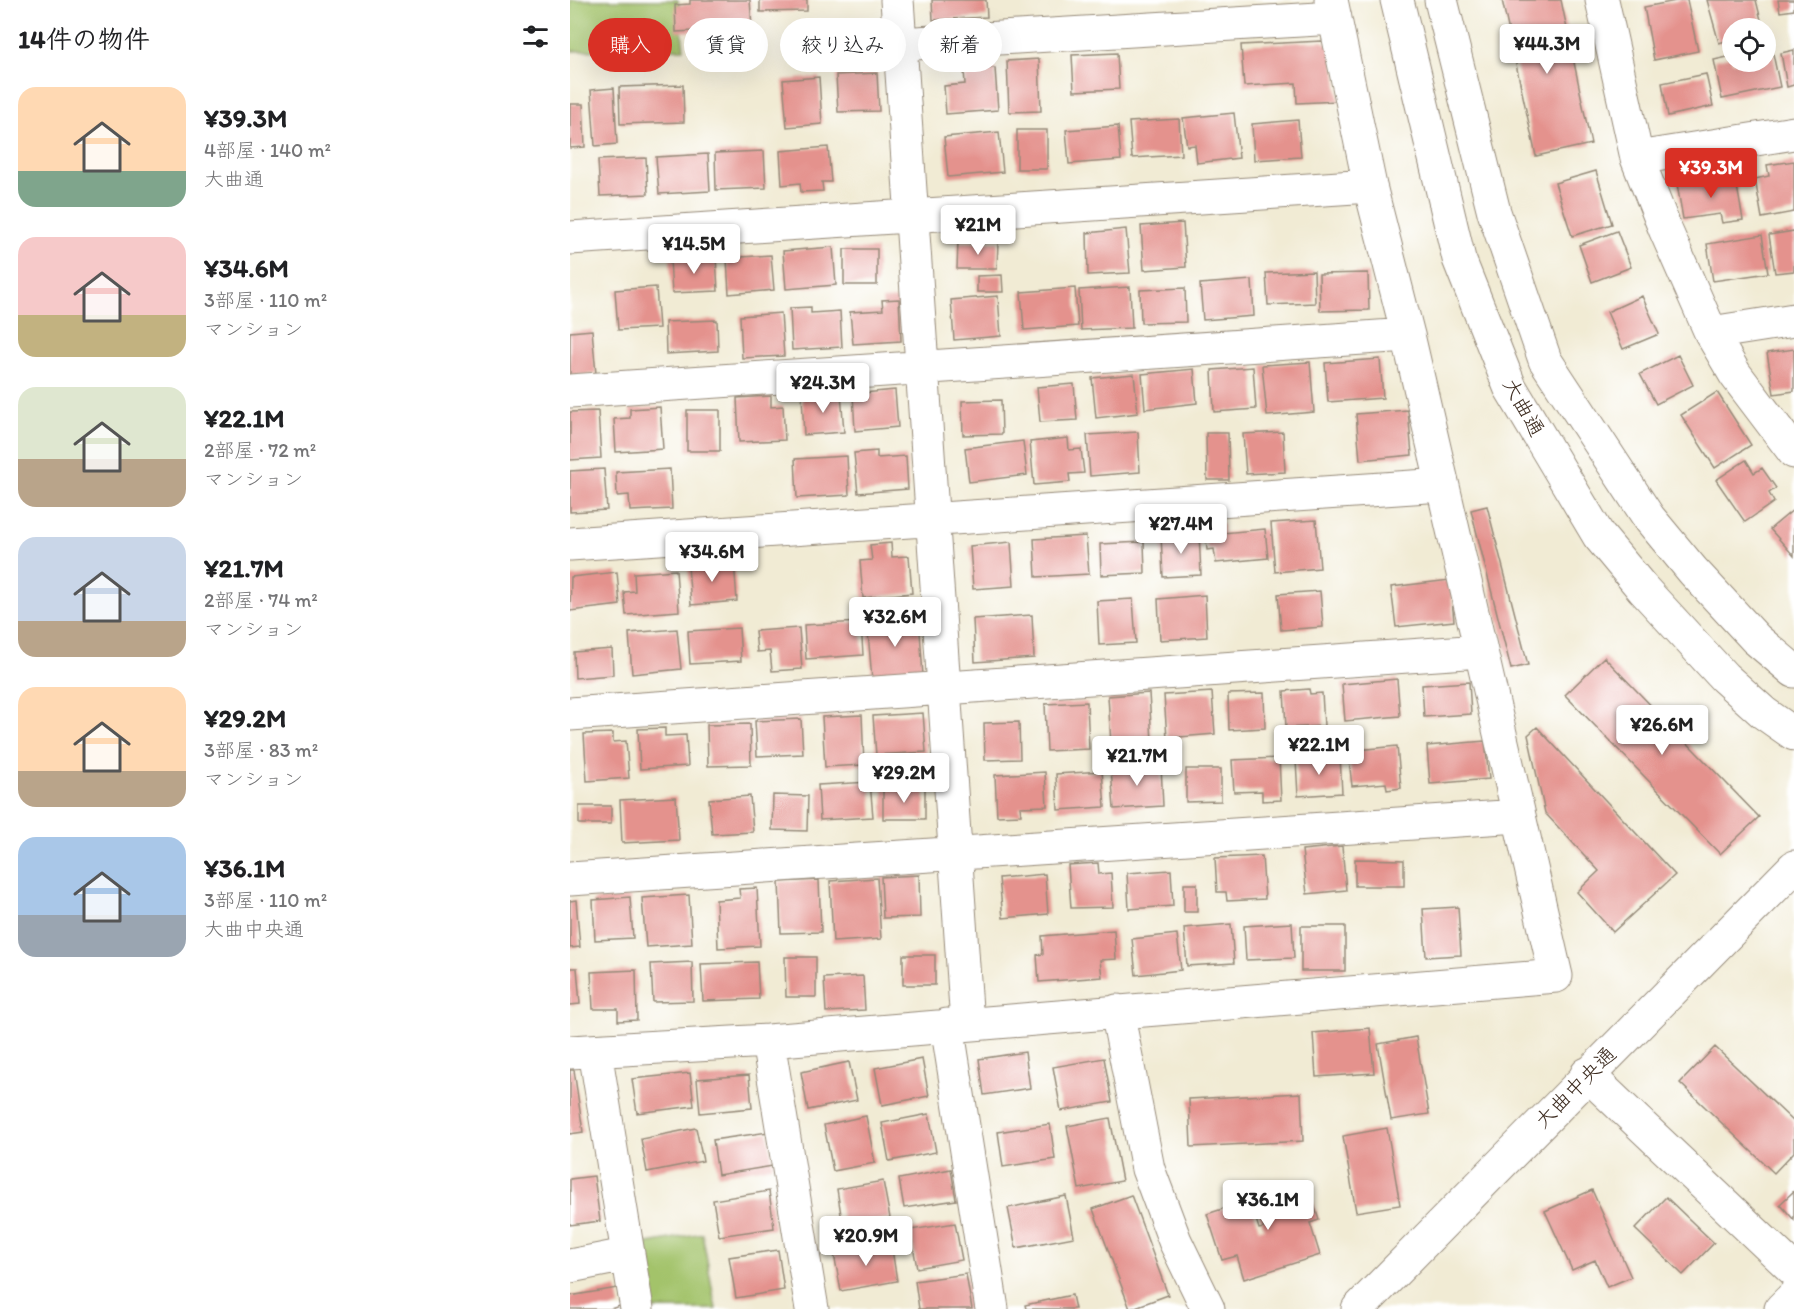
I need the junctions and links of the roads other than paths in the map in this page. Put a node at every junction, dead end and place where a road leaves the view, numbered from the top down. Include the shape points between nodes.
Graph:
1 (897, 0) edge
2 (1397, 0) edge
3 (1441, 0) edge
4 (1602, 0) edge
5 (1333, 9) edge
6 (898, 18) edge
7 (906, 43) edge
8 (901, 72) edge
9 (1794, 132) edge
10 (1637, 158) junction
11 (1370, 186) junction
12 (911, 216) junction
13 (570, 238) edge
14 (1794, 320) edge
15 (1710, 333) junction
16 (1408, 335) junction
17 (923, 369) junction
18 (570, 391) edge
19 (1794, 452) edge
20 (1442, 485) junction
21 (932, 518) junction
22 (570, 543) edge
23 (1481, 651) junction
24 (1794, 671) edge
25 (943, 688) junction
26 (570, 714) edge
27 (1794, 734) edge
28 (1520, 816) junction
29 (954, 853) junction
30 (1794, 867) edge
31 (570, 879) edge
32 (1117, 1011) junction
33 (957, 1024) junction
34 (768, 1041) junction
35 (582, 1051) edge
36 (1587, 1074) junction
37 (626, 1255) junction
38 (570, 1266) edge
39 (1794, 1270) edge
40 (1794, 1296) edge
41 (637, 1309) edge
42 (812, 1309) edge
43 (992, 1309) edge
44 (1208, 1309) edge
45 (1358, 1309) edge
46 (1781, 1309) edge

1 - 6 street
2 - 27 street, 大曲通 via 1460,259 1510,387 1599,536 1642,589 1724,677
3 - 24 street, 大曲通 via 1494,212 1545,360 1649,518 1756,639
4 - 10 street
5 - 7 street
5 - 11 street
8 - 12 street
9 - 10 street
10 - 15 street
11 - 12 street
11 - 16 street
12 - 13 street
12 - 17 street
14 - 15 street
15 - 19 street via 1735,374
16 - 17 street
16 - 20 street
17 - 18 street
17 - 21 street
20 - 21 street
20 - 23 street
21 - 22 street
21 - 25 street
23 - 25 street
23 - 28 street
25 - 26 street
25 - 29 street
28 - 29 street
28 - 32 street via 1556,976
29 - 31 street
29 - 33 street
30 - 36 street, 大曲中央通
32 - 33 street
32 - 44 street via 1148,1169 1175,1241
33 - 34 street
33 - 43 street
34 - 35 street
34 - 42 street
35 - 37 street
36 - 39 street
36 - 45 street, 大曲中央通
37 - 38 street
37 - 41 street
40 - 46 street

